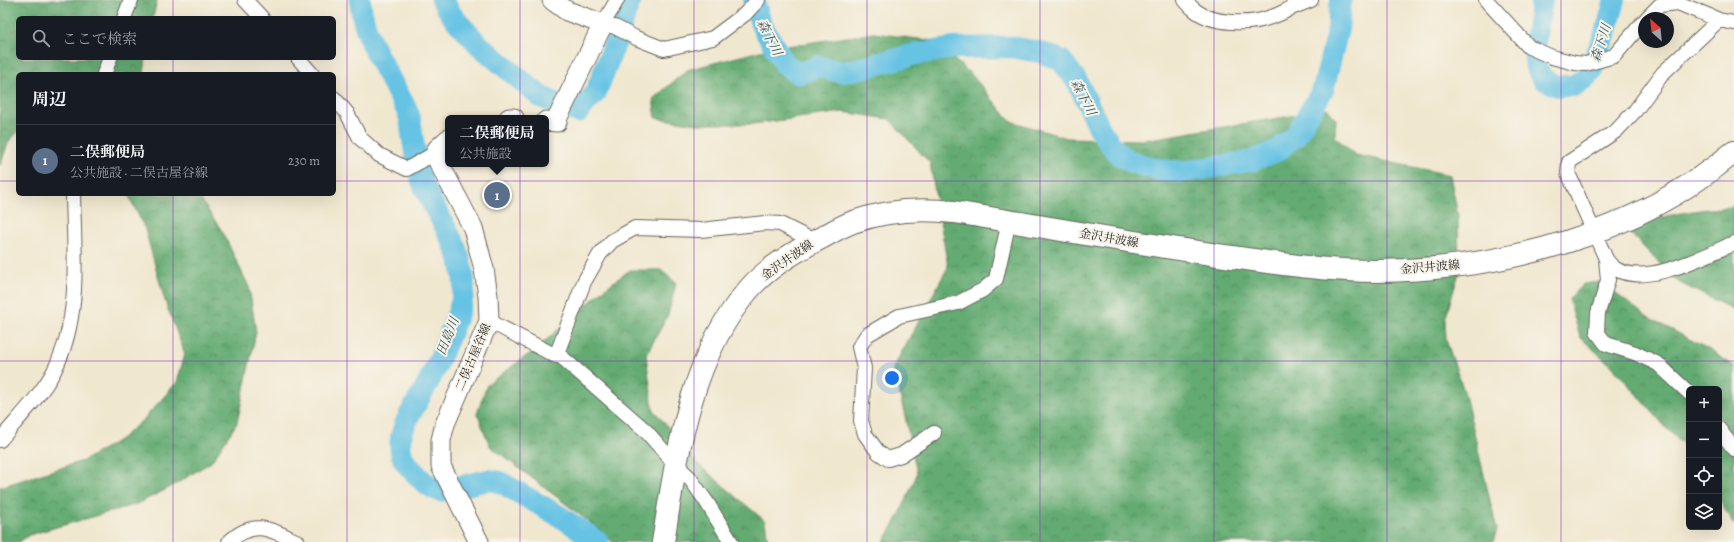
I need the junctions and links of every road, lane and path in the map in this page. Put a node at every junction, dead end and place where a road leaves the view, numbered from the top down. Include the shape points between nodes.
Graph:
1 (130, 0) edge
2 (245, 0) edge
3 (552, 0) edge
4 (617, 0) edge
5 (758, 0) edge
6 (1185, 0) edge
7 (1311, 0) edge
8 (1486, 0) edge
9 (1293, 4) edge
10 (1653, 12) edge
11 (125, 16) edge
12 (260, 16) edge
13 (1719, 20) junction
14 (1734, 24) edge
15 (609, 25) junction
16 (1638, 28) edge
17 (109, 60) edge
18 (300, 60) edge
19 (105, 72) edge
20 (310, 72) edge
21 (336, 100) edge
22 (552, 119) edge
23 (438, 148) edge
24 (1734, 152) edge
25 (73, 196) edge
26 (1009, 221) junction
27 (1596, 232) junction
28 (814, 241) junction
29 (1734, 243) edge
30 (1606, 259) junction
31 (490, 321) junction
32 (557, 353) junction
33 (1686, 390) edge
34 (934, 433) dead end
35 (1722, 433) edge
36 (0, 440) edge
37 (1734, 449) edge
38 (676, 465) junction
39 (229, 542) edge
40 (298, 542) edge
41 (479, 542) edge
42 (663, 542) edge
43 (731, 542) edge

1 - 11 street
2 - 12 street
3 - 15 main road via 567,11
4 - 15 street
5 - 15 street via 745,14 713,38 664,49
6 - 9 street via 1197,12 1210,18 1239,23 1269,18
7 - 9 street
8 - 16 street via 1529,47 1552,57 1586,64 1614,56
10 - 13 street via 1660,5 1678,3
13 - 14 street
13 - 27 street via 1663,73 1635,111 1616,131 1569,162 1568,173
15 - 22 main road
17 - 19 street
18 - 20 street
21 - 23 street via 347,113 360,138 379,155 407,169
23 - 31 main road, 二俣古屋谷線 via 438,161 473,228 484,269
24 - 27 main road, 金沢井波線 via 1694,183 1661,202
25 - 36 street via 75,285 72,317 63,350 54,372
26 - 27 main road, 金沢井波線 via 1239,258 1338,270 1378,271 1446,267 1503,258
26 - 28 main road, 金沢井波線 via 954,212 908,210 883,213 852,222
26 - 34 street via 996,279 983,290 958,303 899,316 867,335 858,347 864,368 861,421 865,434 878,452 888,459 901,455
27 - 30 street
28 - 32 street via 780,224 765,222 701,230 635,228 612,241 600,254 584,282
28 - 38 main road, 金沢井波線 via 754,284 723,325 697,383
29 - 30 street via 1693,262 1652,274 1630,274 1613,268
30 - 33 street via 1608,280 1598,313 1597,332 1606,344 1635,353 1658,364
31 - 32 street via 556,356
31 - 41 main road, 二俣古屋谷線 via 445,424 441,440 441,466
32 - 38 street via 645,430
35 - 37 street
38 - 42 main road, 金沢井波線
38 - 43 street via 689,476
39 - 40 street via 255,527 275,530

